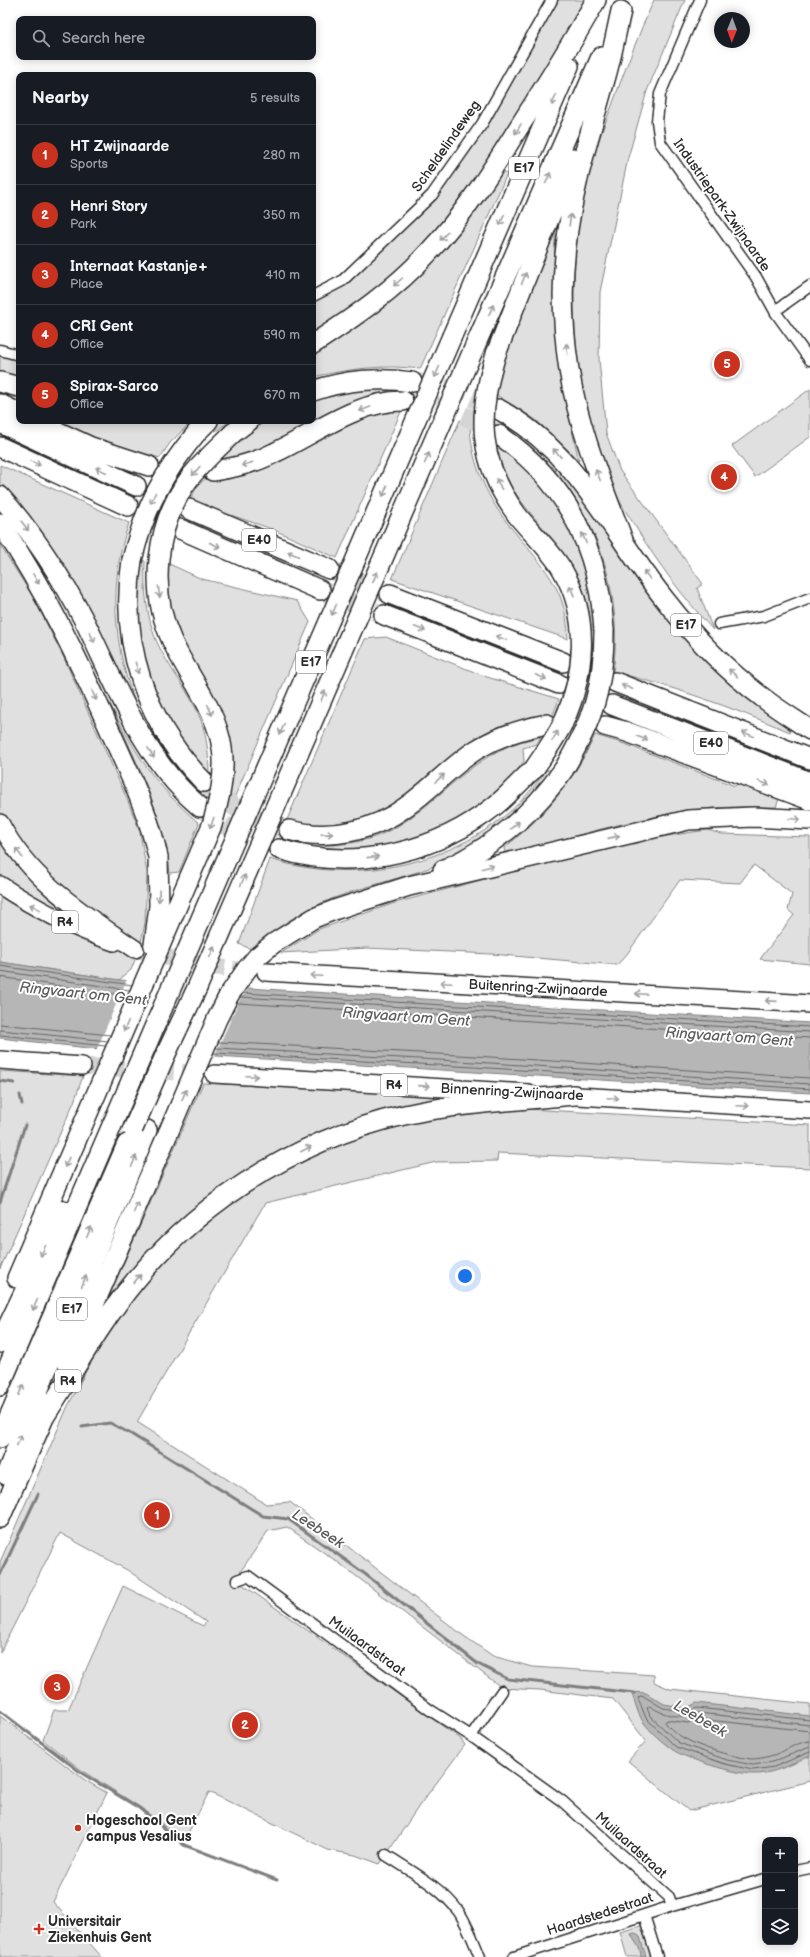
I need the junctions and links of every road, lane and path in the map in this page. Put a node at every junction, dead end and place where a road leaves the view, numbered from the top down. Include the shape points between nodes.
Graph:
1 (552, 0) edge
2 (596, 0) edge
3 (700, 0) edge
4 (624, 6) edge
5 (606, 75) junction
6 (810, 286) edge
7 (316, 294) edge
8 (775, 311) junction
9 (316, 341) edge
10 (0, 350) edge
11 (16, 353) edge
12 (810, 360) edge
13 (0, 382) edge
14 (412, 382) tunnel mouth
15 (16, 386) edge
16 (316, 389) edge
17 (403, 402) tunnel mouth
18 (0, 404) edge
19 (498, 409) tunnel mouth
20 (16, 412) edge
21 (0, 423) edge
22 (41, 424) edge
23 (245, 424) edge
24 (203, 426) edge
25 (498, 435) tunnel mouth
26 (0, 447) edge
27 (149, 466) dead end
28 (213, 471) dead end
29 (136, 486) tunnel mouth
30 (0, 496) edge
31 (128, 506) tunnel mouth
32 (189, 509) tunnel mouth
33 (0, 523) edge
34 (180, 529) tunnel mouth
35 (623, 540) junction
36 (329, 569) tunnel mouth
37 (320, 590) tunnel mouth
38 (390, 594) tunnel mouth
39 (810, 598) edge
40 (384, 615) tunnel mouth
41 (719, 624) dead end
42 (563, 662) dead end
43 (615, 682) dead end
44 (559, 684) dead end
45 (612, 705) dead end
46 (547, 724) dead end
47 (605, 726) dead end
48 (810, 730) edge
49 (810, 759) edge
50 (204, 782) tunnel mouth
51 (810, 782) edge
52 (810, 800) edge
53 (200, 807) tunnel mouth
54 (810, 820) edge
55 (0, 824) edge
56 (289, 830) tunnel mouth
57 (279, 849) tunnel mouth
58 (0, 885) edge
59 (409, 886) junction
60 (266, 972) tunnel mouth
61 (142, 990) junction
62 (810, 1004) edge
63 (0, 1060) edge
64 (82, 1066) tunnel mouth
65 (214, 1074) tunnel mouth
66 (574, 1095) junction
67 (810, 1110) edge
68 (107, 1128) junction
69 (140, 1130) junction
70 (0, 1317) edge
71 (0, 1342) edge
72 (0, 1386) edge
73 (45, 1416) junction
74 (0, 1438) edge
75 (0, 1490) edge
76 (0, 1518) edge
77 (236, 1580) dead end
78 (502, 1691) dead end
79 (471, 1736) junction
80 (386, 1856) dead end
81 (810, 1868) edge
82 (798, 1870) edge
83 (762, 1880) edge
84 (672, 1906) junction
85 (644, 1915) junction
86 (480, 1957) edge
87 (514, 1957) edge
88 (657, 1957) edge

1 - 7 street, Scheldelindeweg via 482,124 432,195 342,281
2 -> 9 highway via 485,182 450,229 396,284
2 -> 68 highway, E17, bridge via 128,1088
3 - 8 street, Industriepark-Zwijnaarde via 660,94 657,121 660,142 756,277
4 - 5 highway
69 -> 4 highway, E17, bridge via 174,1060 197,988
35 -> 5 highway via 583,432 570,371 564,315 564,273 571,212 578,176
57 -> 5 highway, bridge via 311,857 334,859 381,856 411,850 447,836 484,814 534,769 570,706 580,668 581,628 573,592 563,570 507,499 490,464 483,426 483,407 496,354
6 - 8 street
8 - 12 street, Industriepark-Zwijnaarde
10 - 11 street
13 - 15 highway
14 - 16 highway via 348,382
17 -> 28 highway via 374,405 344,416 269,456 241,466
18 - 20 highway
35 -> 19 highway, E17 via 573,471 554,450 534,431
29 -> 21 highway
22 - 27 highway via 91,447
23 -> 61 highway, bridge via 210,455 189,480 168,520 160,557 159,596 166,626 210,709 222,747 223,765 212,825
24 -> 50 highway, bridge via 165,473 141,526 132,560 128,617 130,638 140,679 148,699 168,736
59 -> 25 highway, bridge via 459,863 500,837 548,793 579,744 600,689 604,660 604,630 598,578 590,552 567,504 551,483 533,463
26 -> 31 highway
30 -> 53 highway via 27,528 60,576 142,738 157,762 171,780
36 -> 32 highway, E40
33 -> 61 highway, bridge via 43,590 75,653 139,794 151,828 158,857 158,912 154,942
34 -> 37 highway, E40
48 -> 35 highway, E17 via 762,698 713,654 665,601
42 -> 38 highway
39 - 41 street via 764,616
40 -> 44 highway
49 -> 43 highway, E40
45 - 51 highway, E40
56 -> 46 highway via 302,834 325,835 375,825 407,806 461,760 481,747 509,733
47 -> 52 highway
59 -> 54 highway via 688,820 753,817
55 - 58 highway, R4 via 24,859 49,887 135,949 60,920
73 -> 59 highway, E17, bridge via 229,995 258,956 314,918 337,908
62 -> 60 highway, Buitenring-Zwijnaarde
61 -> 70 highway, bridge
63 - 64 highway
65 -> 66 highway, Binnenring-Zwijnaarde / R4
66 -> 67 highway, Binnenring-Zwijnaarde / R4
73 -> 66 highway, R4 via 115,1307 135,1281 164,1248 237,1188 272,1167 336,1136 368,1124 449,1106
68 -> 71 highway, E17
68 -> 72 highway, E17
74 -> 69 highway, E17
75 -> 69 highway, E17
73 - 76 highway, E17
77 - 79 street, Muilaardstraat via 250,1572 430,1710
78 - 79 street
79 - 84 street, Muilaardstraat via 562,1801 669,1897
80 - 86 street via 421,1878 446,1898 459,1912
81 - 82 street
83 - 84 street, Haardstedestraat
84 - 85 street, Haardstedestraat
85 - 87 street, Haardstedestraat
85 - 88 street

